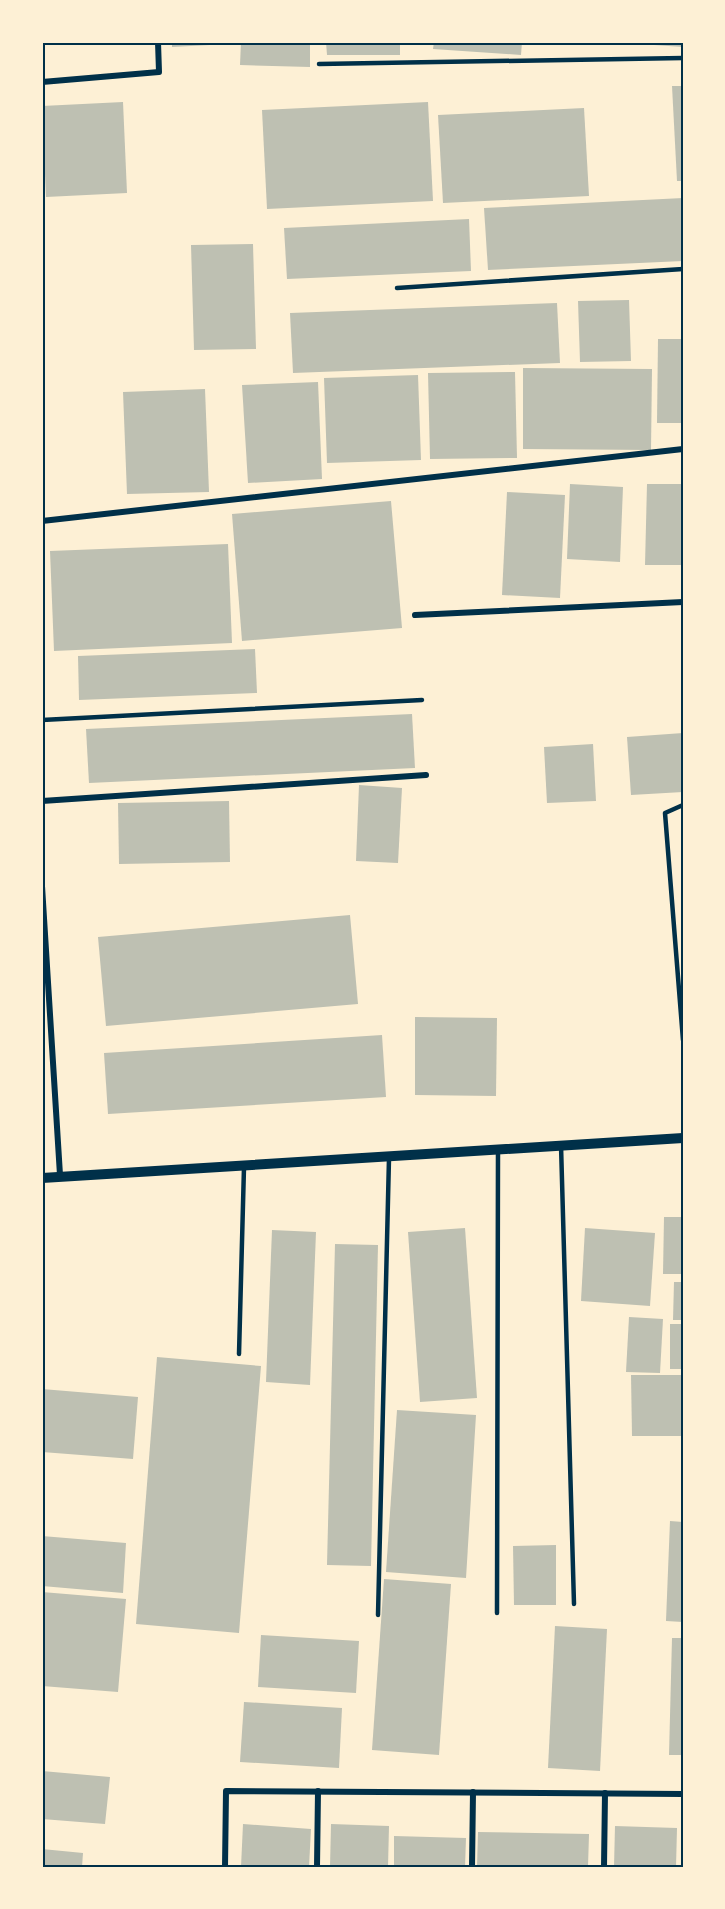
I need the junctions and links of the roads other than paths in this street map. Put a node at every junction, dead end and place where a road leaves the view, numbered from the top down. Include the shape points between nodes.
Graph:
1 (158, 42) edge
2 (683, 58) edge
3 (319, 64) dead end
4 (42, 82) edge
5 (683, 269) edge
6 (397, 288) dead end
7 (683, 449) edge
8 (42, 521) edge
9 (683, 602) edge
10 (415, 615) dead end
11 (422, 700) dead end
12 (42, 720) edge
13 (426, 775) dead end
14 (42, 801) edge
15 (683, 805) edge
16 (42, 886) edge
17 (683, 1040) edge
18 (683, 1138) edge
19 (561, 1145) junction
20 (498, 1149) junction
21 (389, 1155) junction
22 (244, 1164) junction
23 (60, 1175) junction
24 (42, 1178) edge
25 (239, 1354) dead end
26 (574, 1605) dead end
27 (497, 1612) dead end
28 (378, 1615) dead end
29 (318, 1791) junction
30 (473, 1792) junction
31 (604, 1793) junction
32 (683, 1794) edge
33 (225, 1867) edge
34 (317, 1867) edge
35 (472, 1867) edge
36 (604, 1867) edge

1 - 4 street via 159,72
2 - 3 lane
5 - 6 lane
7 - 8 street
9 - 10 street
11 - 12 lane
13 - 14 street
15 - 17 lane via 665,813
16 - 23 street
18 - 19 street
19 - 20 street
19 - 26 lane
20 - 21 street
20 - 27 lane
21 - 22 street
21 - 28 lane
22 - 23 street
22 - 25 lane
23 - 24 street
29 - 30 street
29 - 33 street via 226,1791
29 - 34 street
30 - 31 street
30 - 35 street
31 - 32 street
31 - 36 street

